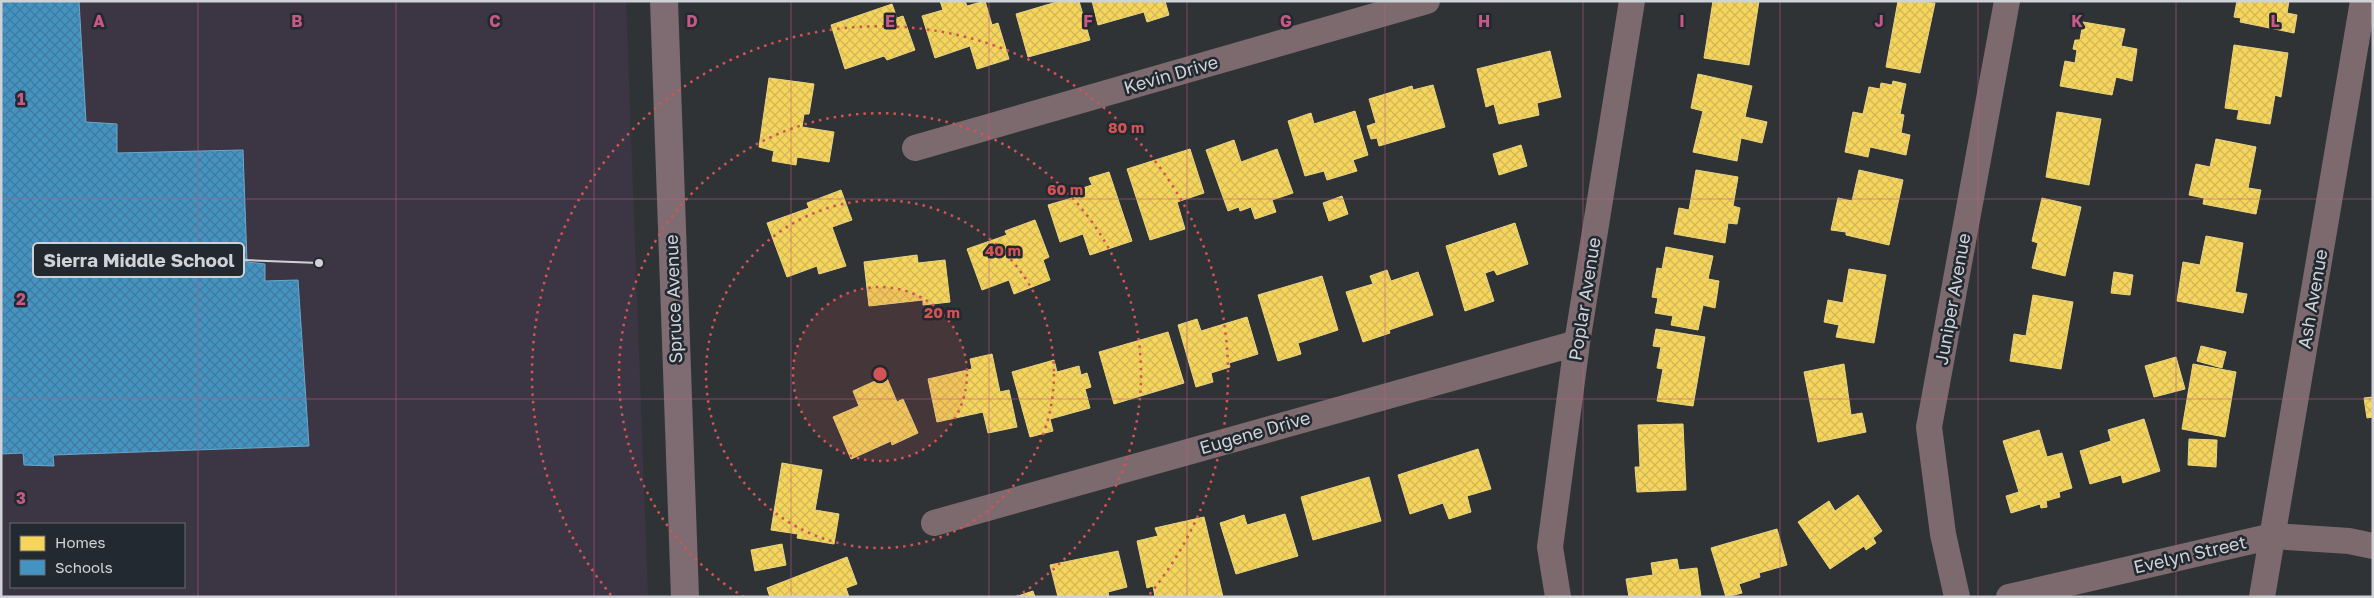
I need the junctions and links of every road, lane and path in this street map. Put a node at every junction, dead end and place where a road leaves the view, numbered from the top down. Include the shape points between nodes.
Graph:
1 (664, 1) edge
2 (1427, 1) edge
3 (1632, 1) edge
4 (2007, 1) edge
5 (2363, 1) edge
6 (915, 148) dead end
7 (1577, 343) junction
8 (934, 523) dead end
9 (2273, 536) junction
10 (2373, 546) edge
11 (685, 597) edge
12 (1558, 597) edge
13 (1957, 597) edge
14 (2009, 597) edge
15 (2262, 597) edge

1 - 11 main road, Spruce Avenue
2 - 6 street, Kevin Drive
3 - 7 street, Poplar Avenue
4 - 13 street, Juniper Avenue via 1930,427 1943,534
5 - 9 street, Ash Avenue
7 - 8 street, Eugene Drive
7 - 12 street, Poplar Avenue via 1550,547
9 - 10 street, Evelyn Street
9 - 14 street, Evelyn Street
9 - 15 street, Ash Avenue

